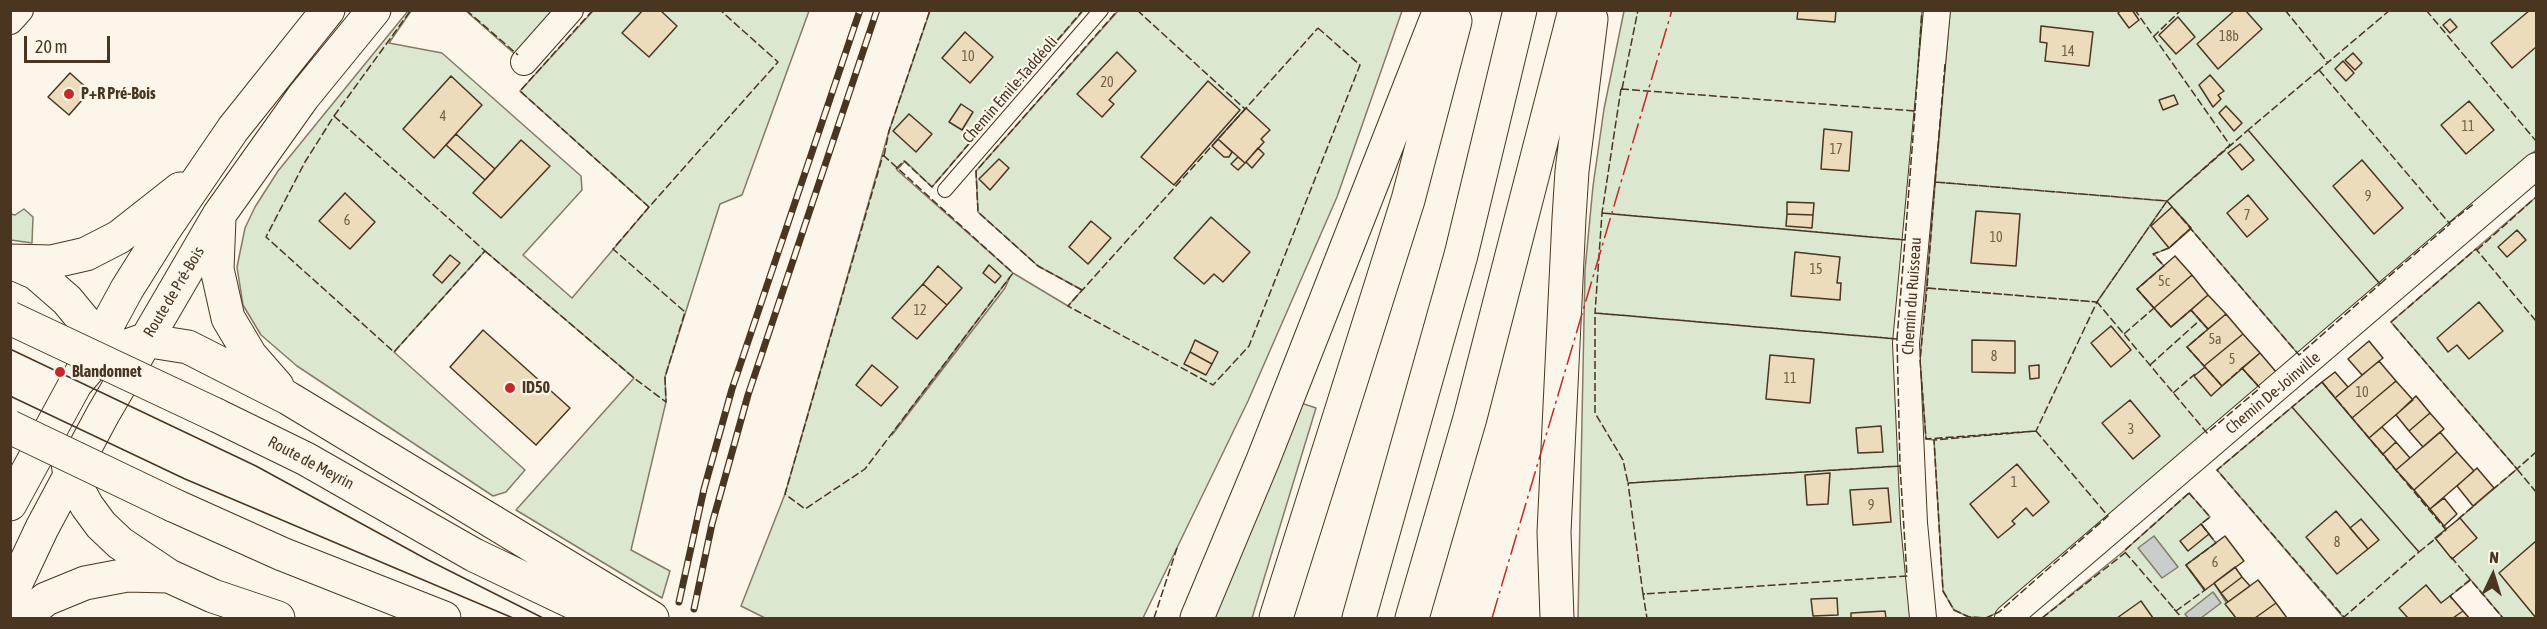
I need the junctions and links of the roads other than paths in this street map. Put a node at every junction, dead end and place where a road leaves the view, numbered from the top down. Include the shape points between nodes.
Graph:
1 (20, 10) edge
2 (328, 10) edge
3 (374, 10) edge
4 (570, 10) edge
5 (1101, 10) edge
6 (1440, 10) edge
7 (1458, 10) edge
8 (1520, 10) edge
9 (1575, 10) edge
10 (1592, 10) edge
11 (1937, 10) edge
12 (10, 21) edge
13 (524, 62) dead end
14 (2536, 166) edge
15 (204, 169) junction
16 (945, 190) dead end
17 (219, 215) junction
18 (10, 262) edge
19 (10, 318) edge
20 (144, 340) junction
21 (102, 348) junction
22 (73, 389) junction
23 (288, 398) junction
24 (99, 422) junction
25 (10, 427) edge
26 (69, 465) junction
27 (19, 472) edge
28 (10, 504) edge
29 (1554, 532) junction
30 (169, 576) junction
31 (10, 596) edge
32 (22, 618) edge
33 (278, 618) edge
34 (444, 618) edge
35 (606, 618) edge
36 (652, 618) edge
37 (1197, 618) edge
38 (1276, 618) edge
39 (1359, 618) edge
40 (1412, 618) edge
41 (1539, 618) edge
42 (1557, 618) edge
43 (1923, 618) edge
44 (2008, 618) edge

1 - 12 street
2 - 15 main road
3 - 17 main road, Route de Pré-Bois via 303,97
4 - 13 street
5 - 16 lane, Chemin Emile-Taddéoli
6 - 37 main road
7 - 38 main road via 1408,200
8 - 39 main road via 1455,278
9 - 40 main road via 1470,418
10 - 29 main road via 1572,171
11 - 43 street, Chemin du Ruisseau via 1906,342 1914,523
14 - 44 street, Chemin De-Joinville
15 - 18 main road via 119,237 86,254 51,262
15 - 21 main road via 164,230
17 - 20 main road, Route de Pré-Bois
17 - 23 main road via 217,269 228,318 250,355
18 - 21 main road via 36,273 53,286
19 - 35 main road, Route de Meyrin, bridge via 306,459 474,555
20 - 21 main road
20 - 23 main road via 188,347
20 - 24 main road, Route de Pré-Bois
21 - 22 main road
21 - 24 main road via 109,394
22 - 26 main road via 63,432
22 - 27 main road
23 - 36 main road
24 - 26 main road, Route de Pré-Bois
25 - 34 main road, bridge via 282,554
26 - 27 main road
26 - 30 main road via 100,525
26 - 31 main road
27 - 28 main road
29 - 41 main road
29 - 42 main road
30 - 32 main road via 127,575 85,583 46,599
30 - 33 main road

